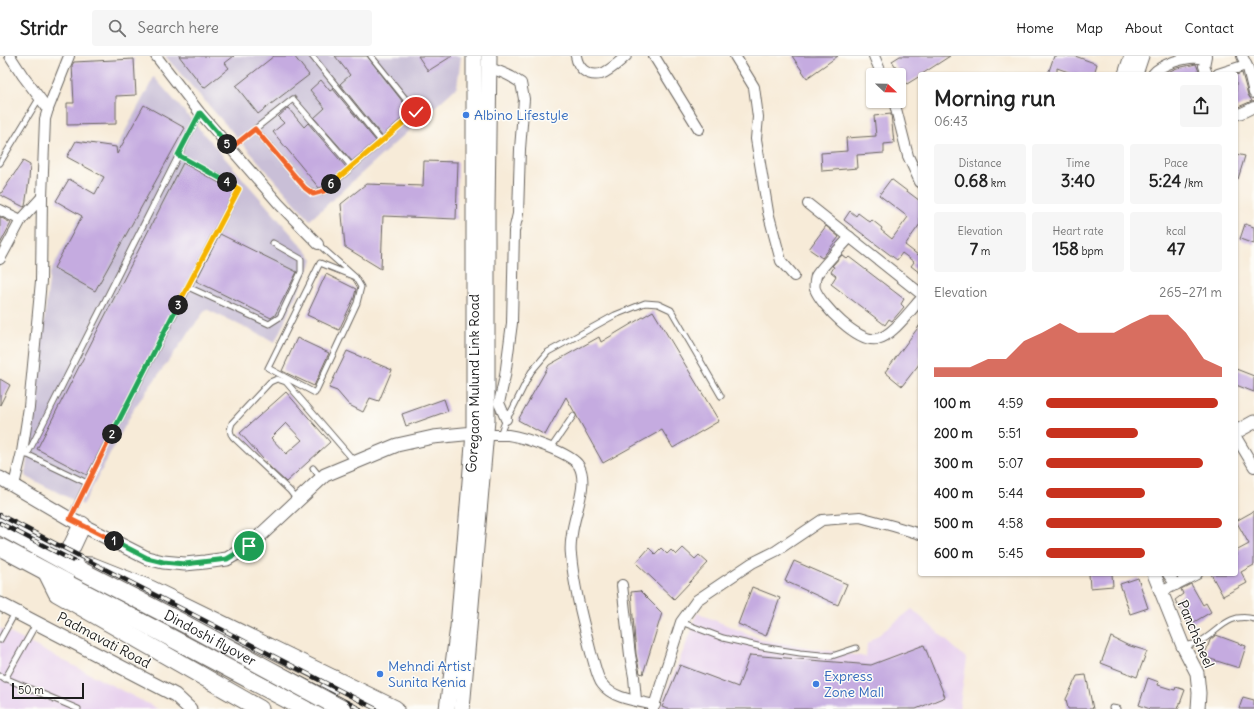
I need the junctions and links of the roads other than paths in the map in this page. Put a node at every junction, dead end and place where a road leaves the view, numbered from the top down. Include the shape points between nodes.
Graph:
1 (10, 56) edge
2 (69, 56) edge
3 (156, 56) edge
4 (312, 56) edge
5 (371, 56) edge
6 (474, 56) edge
7 (576, 56) edge
8 (626, 56) edge
9 (654, 56) edge
10 (735, 56) edge
11 (874, 56) edge
12 (1131, 56) edge
13 (1142, 56) edge
14 (1202, 57) edge
15 (1244, 60) edge
16 (488, 62) edge
17 (879, 68) edge
18 (1126, 72) edge
19 (1137, 72) edge
20 (1156, 72) edge
21 (1206, 72) edge
22 (1222, 72) edge
23 (1254, 92) edge
24 (40, 97) junction
25 (473, 105) junction
26 (488, 106) junction
27 (1254, 107) edge
28 (896, 108) edge
29 (48, 109) junction
30 (200, 113) junction
31 (1238, 114) edge
32 (255, 129) junction
33 (699, 129) dead end
34 (381, 141) junction
35 (231, 148) junction
36 (178, 155) junction
37 (0, 163) edge
38 (352, 167) junction
39 (918, 178) edge
40 (42, 197) junction
41 (808, 204) dead end
42 (0, 210) edge
43 (21, 220) junction
44 (850, 237) junction
45 (273, 243) dead end
46 (318, 244) joint
47 (0, 258) edge
48 (794, 276) dead end
49 (355, 277) junction
50 (188, 287) junction
51 (918, 291) edge
52 (918, 302) edge
53 (721, 396) dead end
54 (573, 416) dead end
55 (506, 419) junction
56 (1254, 422) edge
57 (1238, 431) edge
58 (487, 434) junction
59 (1238, 440) edge
60 (550, 449) junction
61 (24, 454) junction
62 (355, 462) junction
63 (1254, 467) edge
64 (313, 468) dead end
65 (0, 478) edge
66 (321, 478) junction
67 (87, 483) junction
68 (14, 485) junction
69 (297, 500) junction
70 (76, 522) junction
71 (0, 526) edge
72 (918, 533) edge
73 (0, 547) edge
74 (71, 565) junction
75 (52, 575) junction
76 (1155, 576) edge
77 (1169, 576) edge
78 (1193, 576) edge
79 (622, 585) dead end
80 (1176, 585) junction
81 (1161, 592) junction
82 (0, 604) edge
83 (16, 612) junction
84 (1254, 619) edge
85 (682, 622) junction
86 (37, 623) junction
87 (0, 640) edge
88 (1183, 646) junction
89 (856, 648) dead end
90 (3, 677) edge
91 (334, 679) junction
92 (636, 700) junction
93 (654, 707) edge
94 (78, 709) edge
95 (190, 709) edge
96 (260, 709) edge
97 (305, 709) edge
98 (319, 709) edge
99 (342, 709) edge
100 (395, 709) edge
101 (447, 709) edge
102 (462, 709) edge
103 (1198, 709) edge

1 - 24 street
2 - 29 street
3 - 30 street
4 - 34 lane
5 - 34 lane via 416,112
6 - 25 main road, Goregaon Mulund Link Road
7 - 8 street via 582,70 600,74
9 - 33 street
10 - 48 street via 754,87 758,117 756,140 768,212 781,261
11 - 17 street
12 - 18 street
13 - 19 street
14 - 20 street via 1192,57 1164,66
14 - 21 street
15 - 22 street
15 - 23 street
16 - 26 main road, Goregaon Mulund Link Road
16 - 55 street via 521,83 524,99 518,214 514,231 512,323 499,403
24 - 29 street
24 - 37 lane
25 - 26 main road
25 - 58 main road, Goregaon Mulund Link Road
26 - 58 main road, Goregaon Mulund Link Road
27 - 31 street
28 - 39 street via 908,156
29 - 40 street via 45,120
30 - 35 street
30 - 36 lane
32 - 35 lane
32 - 38 lane via 313,194 324,191
32 - 38 lane via 294,99
34 - 38 lane
35 - 46 street
36 - 50 lane via 239,189
36 - 61 lane
40 - 43 street
40 - 61 street via 41,281
41 - 44 street
42 - 43 street
43 - 47 street
44 - 51 street
44 - 52 street via 816,275 815,287 824,303 845,324 862,336 876,339 888,335
45 - 50 lane via 301,259 301,272 280,317 269,324
46 - 49 lane
49 - 49 lane via 361,288 360,296 315,393 268,368 320,263
50 - 67 lane
53 - 55 lane via 671,310 658,304 645,303 615,315 548,352 531,372
54 - 60 lane
55 - 58 lane
56 - 57 street
58 - 60 street via 520,438
58 - 62 street via 433,437 397,445
58 - 101 main road, Goregaon Mulund Link Road
58 - 102 main road, Goregaon Mulund Link Road
59 - 63 street
60 - 92 street via 570,457 579,465 583,475 570,553 575,586 594,664 601,684 620,696
61 - 67 lane
61 - 68 street
62 - 66 street
62 - 69 lane via 286,382 274,379 232,423 230,433 290,490
64 - 66 lane
65 - 68 street
66 - 69 street
67 - 70 lane
68 - 70 street
69 - 70 street via 249,546 227,559 185,564 147,558
70 - 74 highway
71 - 74 highway, Dindoshi flyover
72 - 85 street via 860,517 822,520 697,600
73 - 75 highway, Dindoshi flyover
74 - 91 highway via 92,566 150,589
74 - 99 highway, Dindoshi flyover, bridge
75 - 96 highway via 57,593
75 - 97 highway, Dindoshi flyover
76 - 81 street, Panchsheel
77 - 80 street
78 - 80 street
79 - 92 street
80 - 81 street
81 - 88 street, Panchsheel
82 - 83 street, Padmavati Road
83 - 86 street, Padmavati Road
83 - 87 lane
84 - 88 lane via 1236,617 1198,642
85 - 89 lane via 723,638 800,653 832,656
85 - 93 street
86 - 90 lane
86 - 95 street, Padmavati Road via 175,695
88 - 103 street, Panchsheel via 1197,673
90 - 94 lane
91 - 98 highway
91 - 100 highway
92 - 93 street

